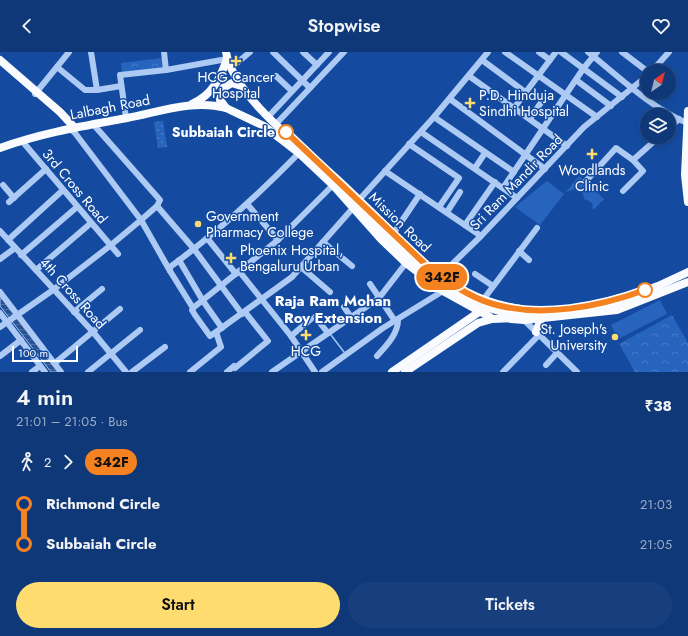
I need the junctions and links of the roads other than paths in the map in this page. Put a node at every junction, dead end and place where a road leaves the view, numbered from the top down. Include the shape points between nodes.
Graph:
1 (69, 52) edge
2 (91, 52) edge
3 (164, 52) edge
4 (250, 52) edge
5 (273, 52) edge
6 (330, 52) edge
7 (344, 52) edge
8 (488, 52) edge
9 (505, 52) edge
10 (539, 52) edge
11 (556, 52) edge
12 (561, 52) edge
13 (588, 52) edge
14 (622, 52) edge
15 (668, 52) edge
16 (306, 53) edge
17 (595, 54) edge
18 (226, 56) edge
19 (0, 60) edge
20 (482, 60) junction
21 (550, 60) junction
22 (658, 64) edge
23 (317, 65) junction
24 (0, 66) edge
25 (640, 66) edge
26 (57, 67) junction
27 (231, 68) junction
28 (583, 69) junction
29 (166, 70) junction
30 (276, 76) dead end
31 (469, 76) junction
32 (538, 76) junction
33 (576, 80) junction
34 (303, 81) junction
35 (640, 82) edge
36 (121, 86) junction
37 (241, 86) junction
38 (310, 88) junction
39 (632, 88) junction
40 (97, 90) junction
41 (292, 91) junction
42 (525, 92) junction
43 (36, 93) junction
44 (565, 95) junction
45 (622, 97) junction
46 (544, 98) dead end
47 (450, 99) junction
48 (189, 105) junction
49 (611, 106) junction
50 (226, 108) junction
51 (514, 108) junction
52 (688, 111) edge
53 (268, 117) junction
54 (434, 117) junction
55 (597, 117) junction
56 (126, 118) junction
57 (530, 119) junction
58 (679, 119) junction
59 (676, 122) edge
60 (687, 123) junction
61 (93, 124) junction
62 (276, 124) junction
63 (72, 128) junction
64 (544, 128) junction
65 (421, 132) junction
66 (22, 141) junction
67 (410, 144) junction
68 (651, 144) edge
69 (567, 146) junction
70 (0, 148) edge
71 (299, 153) junction
72 (485, 153) junction
73 (526, 154) junction
74 (633, 160) junction
75 (475, 168) junction
76 (46, 169) junction
77 (545, 169) junction
78 (386, 171) junction
79 (514, 172) junction
80 (586, 181) dead end
81 (495, 182) junction
82 (3, 185) dead end
83 (333, 185) junction
84 (503, 188) junction
85 (63, 190) junction
86 (623, 191) dead end
87 (460, 192) dead end
88 (420, 194) junction
89 (14, 198) junction
90 (517, 198) junction
91 (9, 202) dead end
92 (688, 202) edge
93 (247, 204) junction
94 (357, 204) junction
95 (157, 206) junction
96 (77, 207) junction
97 (439, 207) junction
98 (447, 212) junction
99 (141, 220) junction
100 (91, 223) junction
101 (465, 225) junction
102 (537, 228) dead end
103 (0, 231) edge
104 (393, 234) junction
105 (481, 236) junction
106 (207, 238) junction
107 (8, 240) junction
108 (278, 240) junction
109 (323, 242) junction
110 (111, 245) junction
111 (15, 248) junction
112 (194, 249) junction
113 (519, 251) junction
114 (118, 254) dead end
115 (21, 255) junction
116 (0, 259) edge
117 (179, 260) junction
118 (529, 260) dead end
119 (406, 263) junction
120 (352, 266) dead end
121 (301, 267) junction
122 (36, 270) junction
123 (170, 271) junction
124 (238, 273) junction
125 (688, 273) edge
126 (475, 274) dead end
127 (440, 276) junction
128 (688, 278) edge
129 (688, 282) edge
130 (370, 284) dead end
131 (222, 286) junction
132 (494, 286) junction
133 (102, 289) dead end
134 (53, 290) junction
135 (443, 291) junction
136 (0, 292) edge
137 (330, 292) dead end
138 (379, 298) junction
139 (263, 300) junction
140 (203, 301) junction
141 (489, 303) junction
142 (344, 307) dead end
143 (193, 308) junction
144 (120, 309) dead end
145 (512, 311) junction
146 (74, 312) junction
147 (479, 312) junction
148 (0, 313) edge
149 (17, 313) junction
150 (244, 313) junction
151 (351, 317) junction
152 (490, 317) junction
153 (311, 319) dead end
154 (541, 319) junction
155 (8, 320) junction
156 (396, 320) junction
157 (524, 320) junction
158 (320, 323) dead end
159 (0, 327) edge
160 (222, 328) junction
161 (140, 330) dead end
162 (93, 332) junction
163 (216, 332) junction
164 (328, 333) junction
165 (537, 334) junction
166 (291, 336) junction
167 (21, 340) junction
168 (165, 347) dead end
169 (300, 352) junction
170 (110, 353) junction
171 (557, 353) junction
172 (0, 356) edge
173 (377, 356) dead end
174 (54, 364) junction
175 (546, 365) dead end
176 (40, 366) junction
177 (569, 369) edge
178 (32, 372) edge
179 (45, 372) edge
180 (61, 372) edge
181 (88, 372) edge
182 (126, 372) edge
183 (132, 372) edge
184 (190, 372) edge
185 (227, 372) edge
186 (272, 372) edge
187 (315, 372) edge
188 (322, 372) edge
189 (392, 372) edge
190 (400, 372) edge
191 (405, 372) edge
192 (411, 372) edge
193 (503, 372) edge
194 (577, 372) edge

1 - 26 street
2 - 40 street
3 - 29 street
4 - 27 street
5 - 34 street
6 - 23 street
7 - 38 street
8 - 20 street
9 - 32 street
10 - 21 street
11 - 21 street
12 - 28 street
13 - 17 street
14 - 25 street
15 - 22 street
16 - 23 street
17 - 28 street
17 - 39 street
18 - 27 main road, Mission Road
18 - 29 street
18 - 48 main road via 222,75 209,93
19 - 43 main road
20 - 31 street
20 - 42 street
21 - 32 street
23 - 34 street
24 - 43 main road
26 - 40 street via 86,90
26 - 43 street
27 - 37 main road, Mission Road
28 - 33 street
28 - 45 street
29 - 36 street via 120,75
30 - 41 street
31 - 47 street
31 - 51 street
32 - 42 street
32 - 44 street
33 - 44 street
33 - 49 street
34 - 38 street
34 - 41 street
35 - 39 street, Sri Ram Mandir Road
36 - 40 street
36 - 56 street
37 - 50 main road via 232,83 223,88 220,100
37 - 53 main road, Mission Road
38 - 62 street
39 - 45 street, Sri Ram Mandir Road
39 - 58 street
41 - 53 street
42 - 51 street
43 - 63 main road
44 - 55 street
44 - 64 street
45 - 49 street, Sri Ram Mandir Road
46 - 57 street
47 - 54 street
47 - 73 street
48 - 50 main road, Lalbagh Road via 217,105
48 - 56 main road, Lalbagh Road
49 - 55 street, Sri Ram Mandir Road
50 - 71 main road, Mission Road via 264,126
51 - 57 street
52 - 60 main road
53 - 62 main road, Mission Road
54 - 65 street
54 - 72 street
55 - 69 street, Sri Ram Mandir Road
56 - 61 main road, Lalbagh Road
57 - 64 street
58 - 59 street
58 - 60 street
60 - 92 main road via 684,175
61 - 63 main road, Lalbagh Road
61 - 95 street via 160,200
62 - 94 main road, Mission Road via 353,194
63 - 66 main road, Lalbagh Road
63 - 99 street
64 - 69 street
64 - 73 street
65 - 67 street
65 - 75 street
66 - 70 main road, Lalbagh Road
66 - 76 street, 3rd Cross Road
67 - 78 street
67 - 97 street via 459,178
68 - 74 street
69 - 77 street, Sri Ram Mandir Road
71 - 83 main road, Mission Road
71 - 93 street
72 - 75 street
72 - 79 street
73 - 77 street
73 - 79 street
74 - 80 street via 616,148
74 - 86 street via 643,171
75 - 81 street
76 - 85 street, 3rd Cross Road
76 - 89 street
77 - 90 street, Sri Ram Mandir Road
78 - 88 street
78 - 94 street
79 - 84 street
81 - 84 street
81 - 101 street
82 - 89 street
83 - 94 main road, Mission Road
83 - 108 street
84 - 90 street
85 - 96 street, 3rd Cross Road
85 - 107 street
87 - 98 street
88 - 97 street
88 - 104 street
89 - 91 street
90 - 105 street, Sri Ram Mandir Road
93 - 106 street
93 - 108 street
94 - 104 main road, Mission Road
94 - 109 street
94 - 119 main road, Mission Road via 381,239
94 - 145 main road, bridge via 391,240 432,277 480,304
95 - 99 street
95 - 112 street
96 - 100 street, 3rd Cross Road
96 - 115 street
97 - 98 street
98 - 101 street
99 - 110 street
99 - 123 street
100 - 110 street, 3rd Cross Road
100 - 122 street
101 - 105 street
102 - 113 street
103 - 107 street, 4th Cross Road
104 - 127 main road, Mission Road
105 - 127 street, Sri Ram Mandir Road
106 - 112 street
106 - 124 street
107 - 111 street, 4th Cross Road
108 - 124 street
109 - 120 street
109 - 121 street
110 - 114 street, 3rd Cross Road
110 - 134 street
111 - 115 street, 4th Cross Road
111 - 116 street
112 - 117 street
112 - 131 street
113 - 118 street
113 - 132 street
115 - 122 street, 4th Cross Road
117 - 123 street via 170,267
117 - 140 street
119 - 135 main road, Mission Road
119 - 138 street
121 - 137 street
121 - 139 street
122 - 134 street, 4th Cross Road
123 - 143 street
124 - 131 street
124 - 139 street
125 - 145 main road, bridge via 647,294 615,305 528,314
126 - 132 street
127 - 141 main road, Mission Road via 468,294
128 - 191 main road, bridge via 643,300 616,308 543,318 501,318 483,321
129 - 154 main road via 617,310
130 - 138 street
131 - 140 street
131 - 150 street
132 - 141 street
133 - 146 street
134 - 146 street, 4th Cross Road
134 - 149 street
135 - 147 main road, Mission Road
135 - 156 street
136 - 149 street
138 - 151 street
138 - 156 street
139 - 150 street
139 - 166 street
140 - 143 street
140 - 160 street
141 - 145 main road, Mission Road
141 - 147 main road
141 - 152 main road
142 - 151 street
143 - 163 street via 210,336
144 - 162 street
145 - 157 street
145 - 190 main road, bridge via 481,318
146 - 162 street, 4th Cross Road
147 - 152 main road, Mission Road
147 - 189 main road
148 - 155 street
149 - 155 street
149 - 174 street
150 - 160 street
150 - 185 street via 268,341
151 - 164 street
152 - 157 main road, Mission Road
152 - 192 main road
153 - 166 street
154 - 157 main road
154 - 165 main road
155 - 159 street
155 - 167 street
156 - 173 street via 398,326 390,341
156 - 188 street
157 - 165 street
158 - 164 street
160 - 163 street
161 - 170 street
162 - 170 street, 4th Cross Road
162 - 174 street
163 - 184 street via 221,347
164 - 169 street
165 - 171 street
165 - 193 street
166 - 169 street
167 - 172 street
167 - 176 street
168 - 183 street
169 - 186 street
169 - 187 street
170 - 181 street
170 - 182 street, 4th Cross Road
171 - 175 street
171 - 177 street
174 - 180 street
176 - 178 street
176 - 179 street
177 - 194 street

